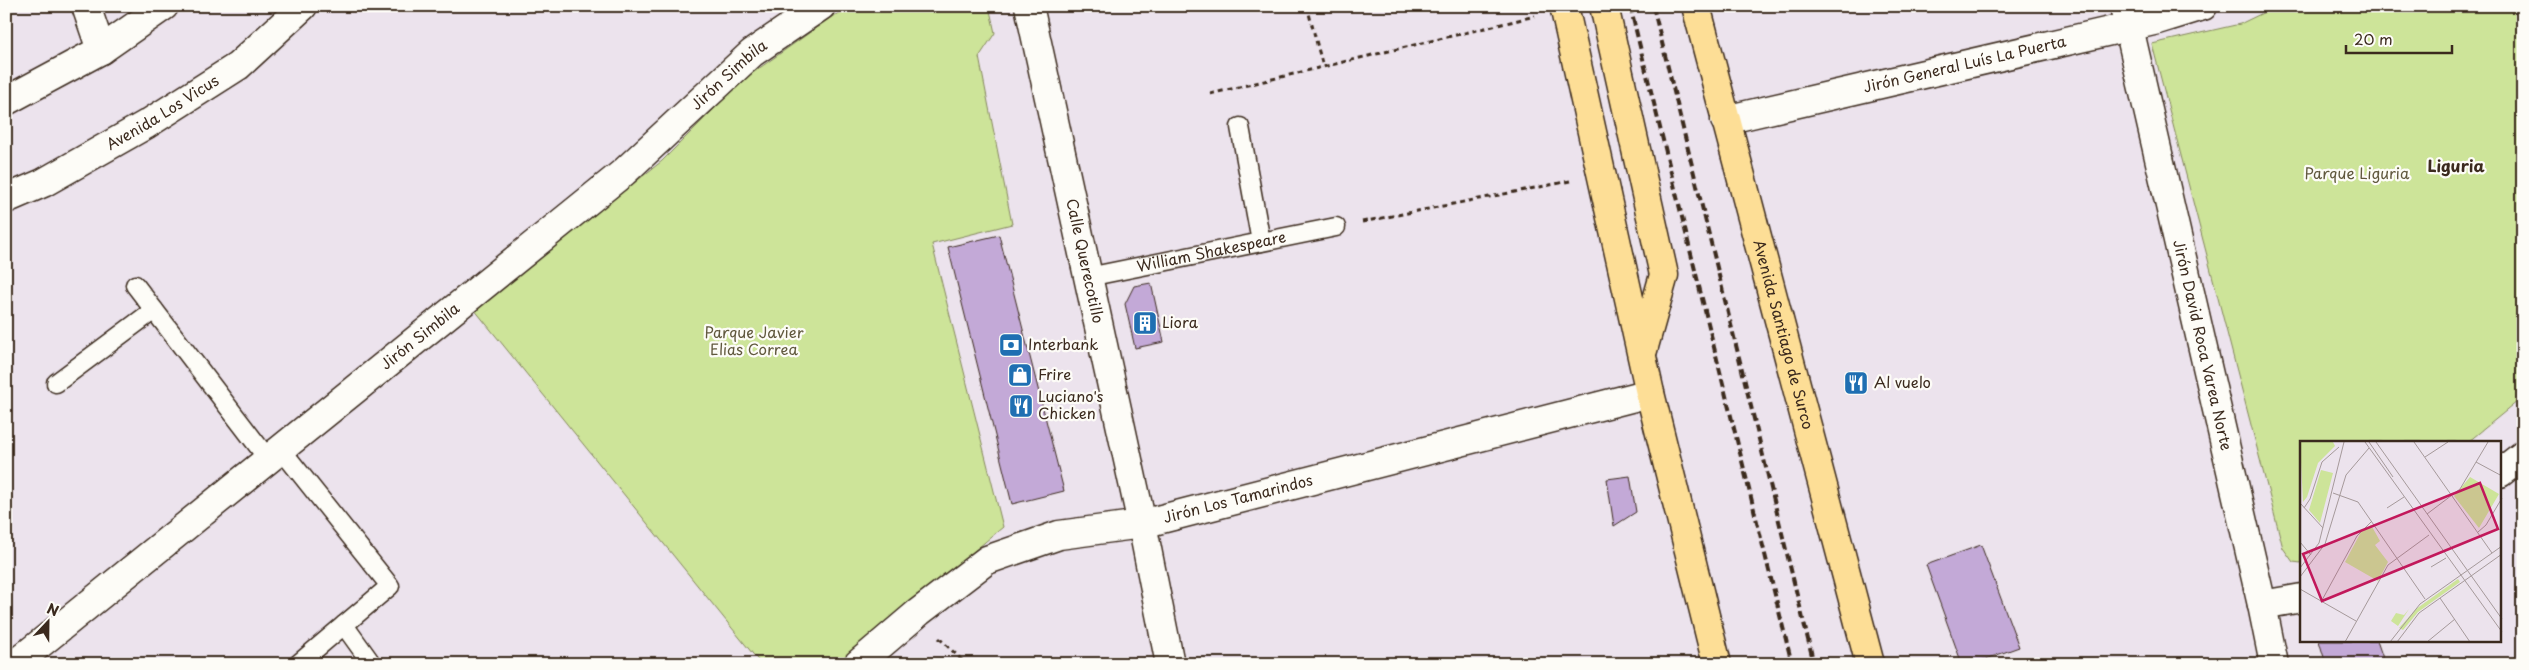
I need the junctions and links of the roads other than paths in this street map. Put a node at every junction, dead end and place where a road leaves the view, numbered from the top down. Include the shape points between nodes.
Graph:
1 (86, 6) edge
2 (164, 6) edge
3 (303, 6) edge
4 (822, 6) edge
5 (1029, 6) edge
6 (1604, 6) edge
7 (1696, 6) edge
8 (2203, 6) edge
9 (1564, 8) edge
10 (2126, 16) edge
11 (101, 50) junction
12 (6, 101) edge
13 (1725, 120) junction
14 (1240, 127) dead end
15 (6, 199) edge
16 (1336, 227) road end
17 (1261, 242) junction
18 (1088, 278) junction
19 (135, 285) dead end
20 (154, 310) junction
21 (1642, 355) junction
22 (56, 383) dead end
23 (1650, 393) junction
24 (274, 453) junction
25 (2523, 454) edge
26 (2502, 471) edge
27 (1142, 524) junction
28 (2300, 598) edge
29 (2262, 606) junction
30 (344, 625) junction
31 (15, 664) edge
32 (298, 664) edge
33 (372, 664) edge
34 (858, 664) edge
35 (1170, 664) edge
36 (1717, 664) edge
37 (1870, 664) edge
38 (2274, 664) edge

1 - 11 street
2 - 11 street
3 - 15 street, Avenida Los Vicus via 230,71 147,124 43,183
4 - 24 street, Jirón Simbila via 752,53 624,172
5 - 18 street, Calle Querecotillo
6 - 21 main road via 1664,274
7 - 13 main road, Avenida Santiago de Surco
8 - 10 street, Jirón General Luís La Puerta
9 - 21 main road
10 - 13 street, Jirón General Luís La Puerta
10 - 29 street, Jirón David Roca Varea Norte
11 - 12 street
13 - 37 main road, Avenida Santiago de Surco
14 - 17 lane
16 - 17 lane, William Shakespeare
17 - 18 lane, William Shakespeare
18 - 27 street, Calle Querecotillo
19 - 20 lane
20 - 22 lane
20 - 24 lane
21 - 23 main road
23 - 27 street, Jirón Los Tamarindos
23 - 36 main road
24 - 30 lane via 390,586
24 - 31 street, Jirón Simbila
25 - 26 street
27 - 34 street, Jirón Los Tamarindos via 1059,535 988,560
27 - 35 street, Calle Querecotillo
28 - 29 street
29 - 38 street, Jirón David Roca Varea Norte
30 - 32 lane
30 - 33 lane

